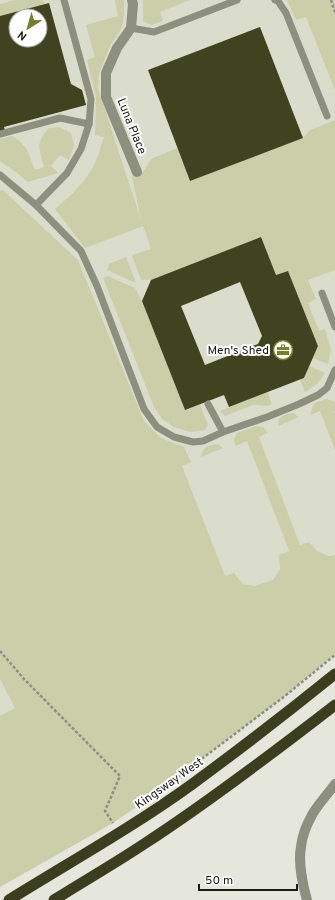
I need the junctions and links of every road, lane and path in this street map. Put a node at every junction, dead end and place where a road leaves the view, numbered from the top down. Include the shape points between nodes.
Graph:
1 (64, 0) edge
2 (132, 0) edge
3 (237, 0) edge
4 (275, 0) edge
5 (330, 0) edge
6 (335, 12) edge
7 (131, 28) junction
8 (327, 116) dead end
9 (89, 124) junction
10 (0, 134) edge
11 (137, 172) dead end
12 (0, 175) edge
13 (36, 205) junction
14 (322, 293) dead end
15 (335, 327) edge
16 (335, 370) edge
17 (208, 404) dead end
18 (223, 432) junction
19 (0, 651) edge
20 (335, 656) edge
21 (335, 674) edge
22 (335, 705) edge
23 (335, 784) edge
24 (158, 792) dead end
25 (119, 819) dead end
26 (9, 900) edge
27 (54, 900) edge
28 (307, 900) edge

1 - 9 lane via 91,99
2 - 7 street
3 - 7 lane via 154,32
4 - 8 lane via 286,13
5 - 6 path
7 - 11 street, Luna Place via 117,48 106,73 106,98
9 - 10 lane via 60,118
9 - 13 lane via 81,149 67,173
12 - 13 lane
13 - 18 lane via 81,251 144,409 157,427 174,437 193,442 203,441
14 - 15 lane
16 - 18 lane via 327,388 318,395
17 - 18 lane
19 - 25 path via 24,679 120,776 105,811 113,824
20 - 24 path
21 - 26 highway, Kingsway West via 190,785
22 - 27 highway via 199,807
23 - 28 street via 312,814 301,848 301,869

